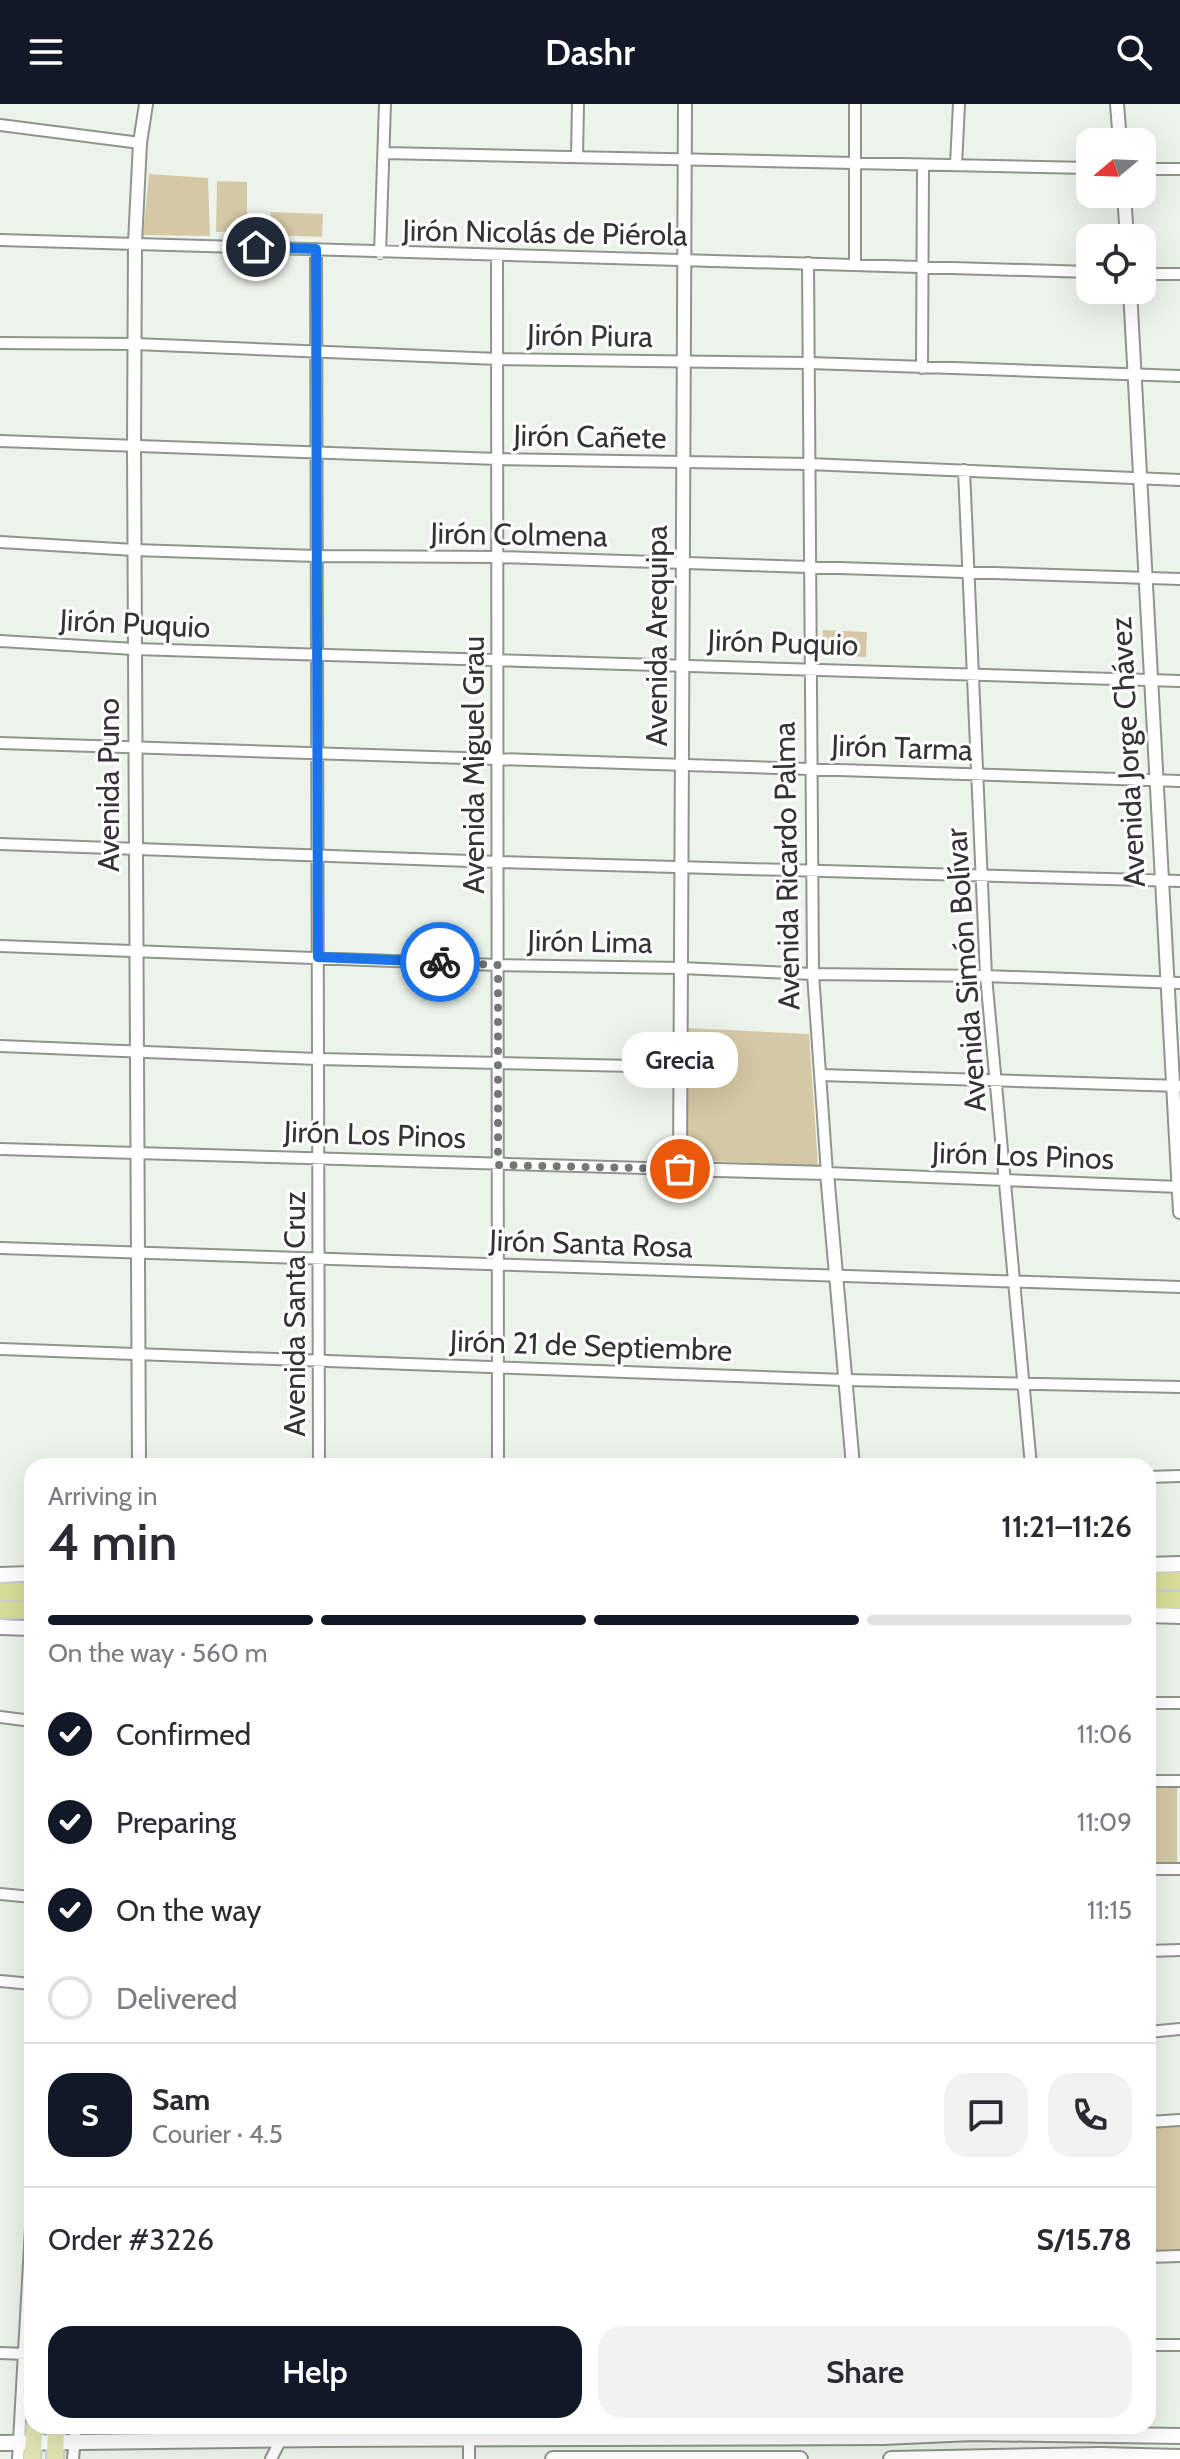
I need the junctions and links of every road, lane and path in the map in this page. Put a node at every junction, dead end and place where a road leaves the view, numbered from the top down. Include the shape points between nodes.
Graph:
1 (146, 104) edge
2 (385, 104) edge
3 (578, 104) edge
4 (685, 104) edge
5 (855, 104) edge
6 (959, 104) edge
7 (1117, 104) edge
8 (0, 125) edge
9 (1119, 128) edge
10 (140, 143) junction
11 (384, 153) junction
12 (577, 157) junction
13 (685, 160) junction
14 (854, 163) junction
15 (923, 165) junction
16 (956, 165) junction
17 (1076, 168) edge
18 (1156, 169) edge
19 (1180, 169) edge
20 (0, 240) edge
21 (135, 243) junction
22 (316, 249) junction
23 (380, 253) junction
24 (497, 257) junction
25 (685, 260) junction
26 (808, 263) junction
27 (855, 264) junction
28 (923, 267) junction
29 (1076, 272) edge
30 (1156, 274) edge
31 (1180, 274) edge
32 (1131, 304) edge
33 (0, 343) edge
34 (135, 344) junction
35 (317, 351) junction
36 (498, 359) junction
37 (684, 361) junction
38 (810, 363) junction
39 (922, 368) junction
40 (1134, 376) junction
41 (1180, 376) edge
42 (0, 441) edge
43 (134, 446) junction
44 (317, 452) junction
45 (498, 459) junction
46 (684, 462) junction
47 (809, 464) junction
48 (964, 470) junction
49 (1138, 478) junction
50 (1180, 480) edge
51 (0, 542) edge
52 (134, 550) junction
53 (317, 556) junction
54 (498, 557) junction
55 (683, 564) junction
56 (810, 568) junction
57 (967, 572) junction
58 (1145, 578) junction
59 (1180, 579) edge
60 (0, 641) edge
61 (134, 649) junction
62 (317, 655) junction
63 (498, 659) junction
64 (683, 665) junction
65 (810, 668) junction
66 (973, 673) junction
67 (1151, 680) junction
68 (1180, 681) edge
69 (0, 743) edge
70 (135, 749) junction
71 (318, 755) junction
72 (498, 760) junction
73 (682, 764) junction
74 (810, 770) junction
75 (978, 774) junction
76 (1156, 780) junction
77 (1180, 781) edge
78 (0, 844) edge
79 (135, 850) junction
80 (318, 856) junction
81 (498, 862) junction
82 (682, 868) junction
83 (811, 872) junction
84 (982, 874) junction
85 (1161, 880) junction
86 (1180, 881) edge
87 (0, 946) edge
88 (136, 950) junction
89 (318, 957) junction
90 (498, 965) junction
91 (681, 968) junction
92 (813, 974) junction
93 (986, 976) junction
94 (1174, 983) edge
95 (0, 1046) edge
96 (136, 1051) junction
97 (318, 1059) junction
98 (498, 1064) junction
99 (681, 1067) junction
100 (820, 1075) junction
101 (996, 1080) junction
102 (1177, 1086) edge
103 (0, 1149) edge
104 (137, 1155) junction
105 (319, 1160) junction
106 (498, 1165) junction
107 (680, 1169) junction
108 (827, 1173) junction
109 (1005, 1182) junction
110 (1179, 1187) edge
111 (1180, 1212) edge
112 (0, 1248) edge
113 (137, 1251) junction
114 (319, 1257) junction
115 (498, 1266) junction
116 (835, 1277) junction
117 (1015, 1281) junction
118 (1180, 1287) edge
119 (0, 1349) edge
120 (138, 1354) junction
121 (319, 1360) junction
122 (498, 1366) junction
123 (845, 1380) junction
124 (1025, 1384) junction
125 (1180, 1387) edge
126 (139, 1458) edge
127 (319, 1458) edge
128 (498, 1458) edge
129 (852, 1458) edge
130 (1030, 1458) edge
131 (1180, 1476) edge
132 (1156, 1477) edge
133 (1180, 1564) edge
134 (1156, 1565) edge
135 (24, 1574) edge
136 (0, 1575) edge
137 (1156, 1581) edge
138 (1180, 1581) edge
139 (0, 1592) edge
140 (24, 1592) edge
141 (1156, 1600) edge
142 (1180, 1600) edge
143 (24, 1609) edge
144 (0, 1610) edge
145 (1156, 1615) edge
146 (1180, 1616) edge
147 (0, 1627) edge
148 (24, 1628) edge
149 (1156, 1703) edge
150 (1180, 1703) edge
151 (0, 1717) edge
152 (24, 1720) edge
153 (1156, 1781) edge
154 (1180, 1781) edge
155 (1156, 1869) edge
156 (1180, 1869) edge
157 (0, 1894) edge
158 (24, 1896) edge
159 (1180, 1950) edge
160 (1156, 1951) edge
161 (0, 1981) edge
162 (24, 1983) edge
163 (1180, 2029) edge
164 (1156, 2031) edge
165 (1180, 2120) edge
166 (1156, 2122) edge
167 (1180, 2256) edge
168 (1156, 2257) edge
169 (1156, 2345) edge
170 (1180, 2345) edge
171 (0, 2353) edge
172 (24, 2354) edge
173 (269, 2434) edge
174 (281, 2434) edge
175 (469, 2434) edge
176 (973, 2434) edge
177 (995, 2434) edge
178 (1118, 2434) edge
179 (1180, 2436) edge
180 (0, 2443) edge
181 (28, 2449) edge
182 (55, 2451) edge
183 (73, 2451) edge
184 (1100, 2457) edge
185 (1180, 2457) edge
186 (971, 2458) edge
187 (993, 2458) edge
188 (18, 2459) edge
189 (271, 2459) edge
190 (469, 2459) edge
191 (553, 2459) edge
192 (800, 2459) edge
193 (891, 2459) edge

1 - 10 street, Avenida Puno
2 - 11 street
3 - 12 street
4 - 13 street, Avenida Arequipa
5 - 14 street
6 - 16 street
7 - 9 street
8 - 10 street
10 - 21 street, Avenida Puno
11 - 12 street
11 - 23 street
12 - 13 street
13 - 14 street
13 - 25 street, Avenida Arequipa
14 - 15 street
14 - 27 street
15 - 16 street
15 - 28 street
16 - 17 street
18 - 19 street
20 - 21 street, Jirón Nicolás de Piérola
21 - 22 street, Jirón Nicolás de Piérola
21 - 34 street, Avenida Puno
22 - 23 street, Jirón Nicolás de Piérola
22 - 35 street, Avenida Santa Cruz
23 - 24 street, Jirón Nicolás de Piérola
24 - 25 street, Jirón Nicolás de Piérola
24 - 36 street, Avenida Miguel Grau
25 - 26 street, Jirón Nicolás de Piérola
25 - 37 street, Avenida Arequipa
26 - 27 street, Jirón Nicolás de Piérola
26 - 38 street, Avenida Ricardo Palma
27 - 28 street, Jirón Nicolás de Piérola
28 - 29 street, Jirón Nicolás de Piérola
28 - 39 street
30 - 31 street
32 - 40 street, Avenida Jorge Chávez
33 - 34 street, Jirón Piura
34 - 35 street, Jirón Piura
34 - 43 street, Avenida Puno
35 - 36 street, Jirón Piura
35 - 44 street, Avenida Santa Cruz
36 - 37 street, Jirón Piura
36 - 45 street, Avenida Miguel Grau
37 - 38 street, Jirón Piura
37 - 46 street, Avenida Arequipa
38 - 39 street, Jirón Piura
38 - 47 street, Avenida Ricardo Palma
39 - 40 street, Jirón Piura
40 - 41 street, Jirón Piura
40 - 49 street, Avenida Jorge Chávez
42 - 43 street, Jirón Cañete
43 - 44 street, Jirón Cañete
43 - 52 street, Avenida Puno
44 - 45 street, Jirón Cañete
44 - 53 street, Avenida Santa Cruz
45 - 46 street, Jirón Cañete
45 - 54 street, Avenida Miguel Grau
46 - 47 street, Jirón Cañete
46 - 55 street, Avenida Arequipa
47 - 48 street, Jirón Cañete
47 - 56 street, Avenida Ricardo Palma
48 - 49 street, Jirón Cañete
48 - 57 street, Avenida Simón Bolívar
49 - 50 street, Jirón Cañete
49 - 58 street, Avenida Jorge Chávez
51 - 52 street, Jirón Colmena
52 - 53 street, Jirón Colmena
52 - 61 street, Avenida Puno
53 - 54 street, Jirón Colmena
53 - 62 street, Avenida Santa Cruz
54 - 55 street, Jirón Colmena
54 - 63 street, Avenida Miguel Grau
55 - 56 street, Jirón Colmena
55 - 64 street, Avenida Arequipa
56 - 57 street, Jirón Colmena
56 - 65 street, Avenida Ricardo Palma
57 - 58 street, Jirón Colmena
57 - 66 street, Avenida Simón Bolívar
58 - 59 street, Jirón Colmena
58 - 67 street, Avenida Jorge Chávez
60 - 61 street, Jirón Puquio
61 - 62 street, Jirón Puquio
61 - 70 street, Avenida Puno
62 - 63 street, Jirón Puquio
62 - 71 street, Avenida Santa Cruz
63 - 64 street, Jirón Puquio
63 - 72 street, Avenida Miguel Grau
64 - 65 street, Jirón Puquio
64 - 73 street, Avenida Arequipa
65 - 66 street, Jirón Puquio
65 - 74 street, Avenida Ricardo Palma
66 - 67 street, Jirón Puquio
66 - 75 street, Avenida Simón Bolívar
67 - 68 street, Jirón Puquio
67 - 76 street, Avenida Jorge Chávez
69 - 70 street, Jirón Tarma
70 - 71 street, Jirón Tarma
70 - 79 street, Avenida Puno
71 - 72 street, Jirón Tarma
71 - 80 street, Avenida Santa Cruz
72 - 73 street, Jirón Tarma
72 - 81 street, Avenida Miguel Grau
73 - 74 street, Jirón Tarma
73 - 82 street, Avenida Arequipa
74 - 75 street, Jirón Tarma
74 - 83 street, Avenida Ricardo Palma
75 - 76 street, Jirón Tarma
75 - 84 street, Avenida Simón Bolívar
76 - 77 street, Jirón Tarma
76 - 85 street, Avenida Jorge Chávez
78 - 79 street
79 - 80 street
79 - 88 street, Avenida Puno
80 - 81 street
80 - 89 street, Avenida Santa Cruz
81 - 82 street
81 - 90 street, Avenida Miguel Grau
82 - 83 street
82 - 91 street, Avenida Arequipa
83 - 84 street
83 - 92 street, Avenida Ricardo Palma
84 - 85 street
84 - 93 street, Avenida Simón Bolívar
85 - 86 street
85 - 94 street, Avenida Jorge Chávez
87 - 88 street, Jirón Lima
88 - 89 street, Jirón Lima
88 - 96 street, Avenida Puno
89 - 90 street, Jirón Lima
89 - 97 street, Avenida Santa Cruz
90 - 91 street, Jirón Lima
90 - 98 street, Avenida Miguel Grau
91 - 92 street, Jirón Lima
91 - 99 street, Avenida Arequipa
92 - 93 street, Jirón Lima
92 - 100 street, Avenida Ricardo Palma
93 - 94 street, Jirón Lima
93 - 101 street, Avenida Simón Bolívar
94 - 102 street, Avenida Jorge Chávez
95 - 96 street
96 - 97 street
96 - 104 street, Avenida Puno
97 - 98 street
97 - 105 street, Avenida Santa Cruz
98 - 99 street
98 - 106 street, Avenida Miguel Grau
99 - 107 street, Avenida Arequipa
100 - 101 street
100 - 108 street, Avenida Ricardo Palma
101 - 102 street
101 - 109 street, Avenida Simón Bolívar
102 - 110 street, Avenida Jorge Chávez
103 - 104 street, Jirón Los Pinos
104 - 105 street, Jirón Los Pinos
104 - 113 street, Avenida Puno
105 - 106 street, Jirón Los Pinos
105 - 114 street, Avenida Santa Cruz
106 - 107 street, Jirón Los Pinos
106 - 115 street, Avenida Miguel Grau
107 - 108 street, Jirón Los Pinos
108 - 109 street, Jirón Los Pinos
108 - 116 street, Avenida Ricardo Palma
109 - 110 street, Jirón Los Pinos
109 - 117 street, Avenida Simón Bolívar
110 - 111 street, Avenida Jorge Chávez
112 - 113 street, Jirón Santa Rosa
113 - 114 street, Jirón Santa Rosa
113 - 120 street, Avenida Puno
114 - 115 street, Jirón Santa Rosa
114 - 121 street, Avenida Santa Cruz
115 - 116 street, Jirón Santa Rosa
115 - 122 street, Avenida Miguel Grau
116 - 117 street, Jirón Santa Rosa
116 - 123 street, Avenida Ricardo Palma
117 - 118 street, Jirón Santa Rosa
117 - 124 street, Avenida Simón Bolívar
119 - 120 street, Jirón 21 de Septiembre
120 - 121 street, Jirón 21 de Septiembre
120 - 126 street, Avenida Puno
121 - 122 street, Jirón 21 de Septiembre
121 - 127 street, Avenida Santa Cruz
122 - 123 street, Jirón 21 de Septiembre
122 - 128 street, Avenida Miguel Grau
123 - 124 street, Jirón 21 de Septiembre
123 - 129 street, Avenida Ricardo Palma
124 - 125 street, Jirón 21 de Septiembre
124 - 130 street, Avenida Simón Bolívar
131 - 132 street
133 - 134 main road
135 - 136 main road
137 - 138 highway
139 - 140 highway
141 - 142 highway
143 - 144 highway
145 - 146 main road
147 - 148 main road
149 - 150 street
151 - 152 street
153 - 154 street
155 - 156 street
157 - 158 street
159 - 160 street
161 - 162 street
163 - 164 street
165 - 166 street
167 - 168 street
169 - 170 street
171 - 172 street
173 - 183 main road
174 - 189 street
175 - 190 street
176 - 186 main road
177 - 187 main road
178 - 179 main road
180 - 181 main road
181 - 182 main road
181 - 188 street
182 - 183 main road
184 - 185 main road
184 - 187 main road
186 - 187 main road
186 - 193 main road
191 - 192 main road

